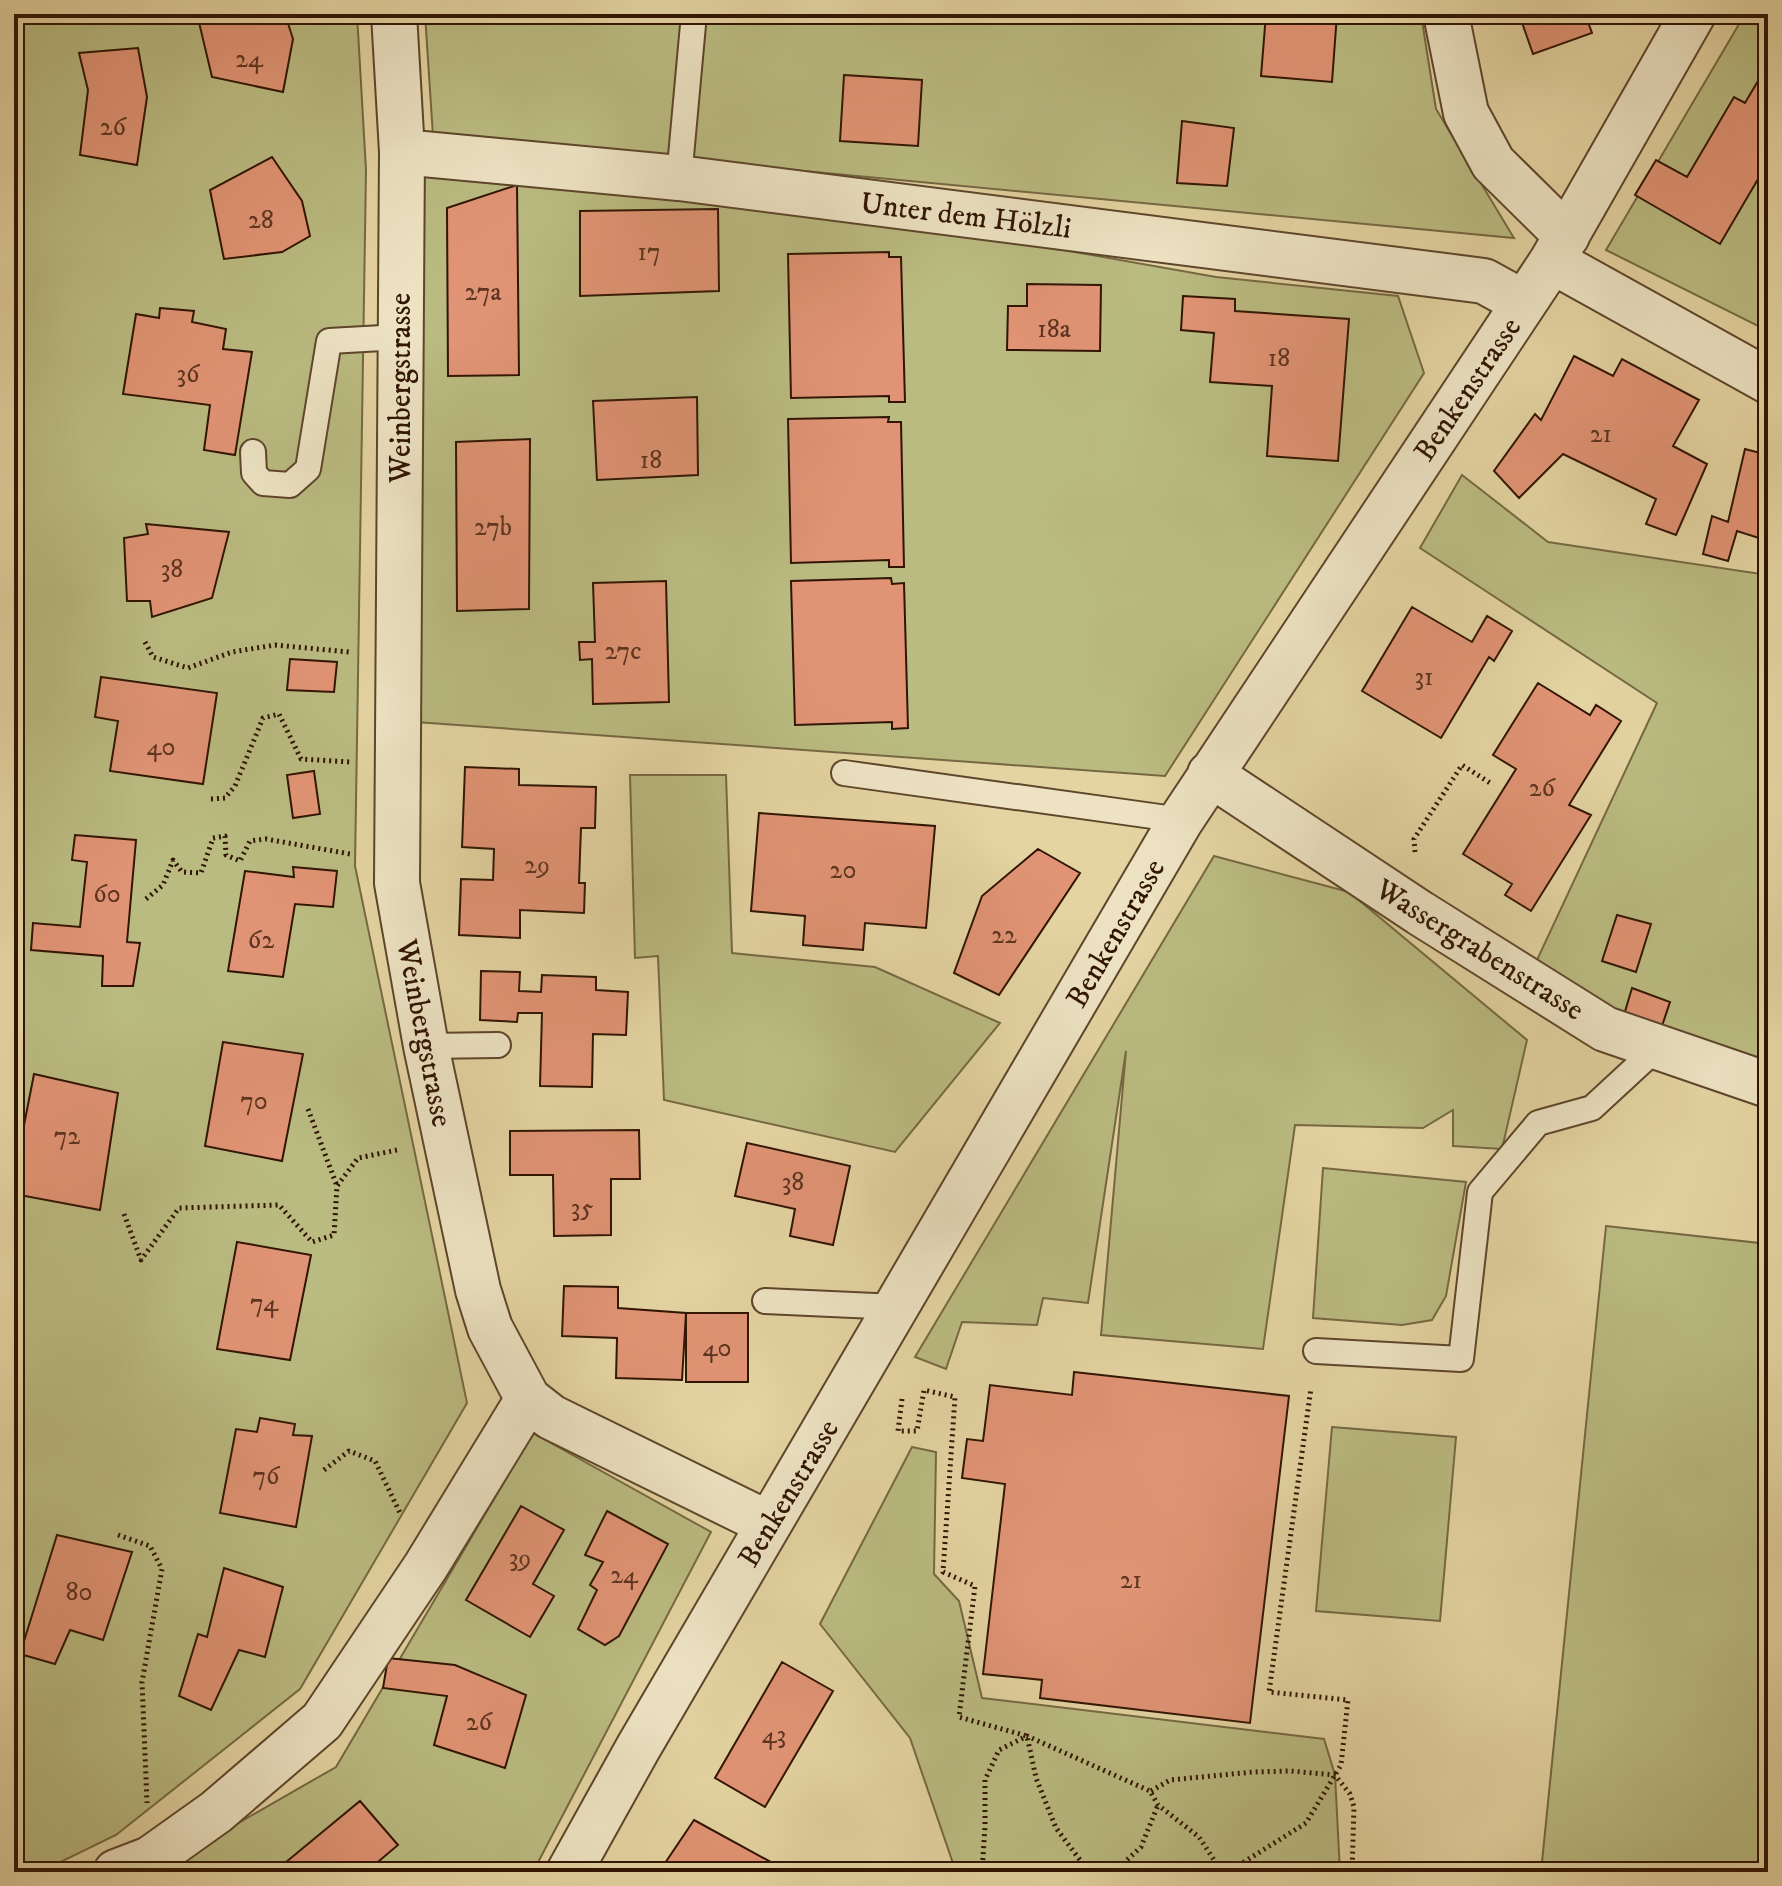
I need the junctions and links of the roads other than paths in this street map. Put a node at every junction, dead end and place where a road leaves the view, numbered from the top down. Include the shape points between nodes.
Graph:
1 (394, 14) edge
2 (694, 14) edge
3 (1446, 14) edge
4 (1693, 14) edge
5 (402, 152) junction
6 (679, 178) junction
7 (1559, 248) junction
8 (1524, 303) junction
9 (401, 337) junction
10 (1768, 381) edge
11 (253, 452) dead end
12 (844, 773) dead end
13 (1210, 774) junction
14 (1181, 820) junction
15 (498, 1045) dead end
16 (426, 1046) junction
17 (1658, 1047) junction
18 (1768, 1085) edge
19 (765, 1301) dead end
20 (897, 1307) junction
21 (1316, 1351) road end
22 (528, 1399) junction
23 (769, 1524) junction
24 (133, 1865) edge
25 (569, 1872) edge

1 - 5 street, Weinbergstrasse
2 - 6 lane
3 - 7 street via 1466,113 1493,163
4 - 7 street, Benkenstrasse
5 - 6 street, Unter dem Hölzli
5 - 9 street, Weinbergstrasse
6 - 8 street, Unter dem Hölzli via 1484,281
7 - 8 street, Benkenstrasse
7 - 10 street
8 - 13 street, Benkenstrasse
9 - 11 lane via 329,341 308,469 290,485 263,483 254,473
9 - 16 street, Weinbergstrasse via 397,883
12 - 14 lane
13 - 14 street, Benkenstrasse
13 - 17 street, Wassergrabenstrasse via 1605,1029
14 - 20 street, Benkenstrasse
15 - 16 lane
16 - 22 street, Weinbergstrasse via 478,1290 490,1328
17 - 18 street, Wassergrabenstrasse
17 - 21 lane via 1592,1108 1538,1123 1480,1192 1461,1359
19 - 20 lane
20 - 23 street, Benkenstrasse
22 - 23 street via 551,1417
22 - 24 street via 426,1566 322,1721 216,1812
23 - 25 street, Benkenstrasse

